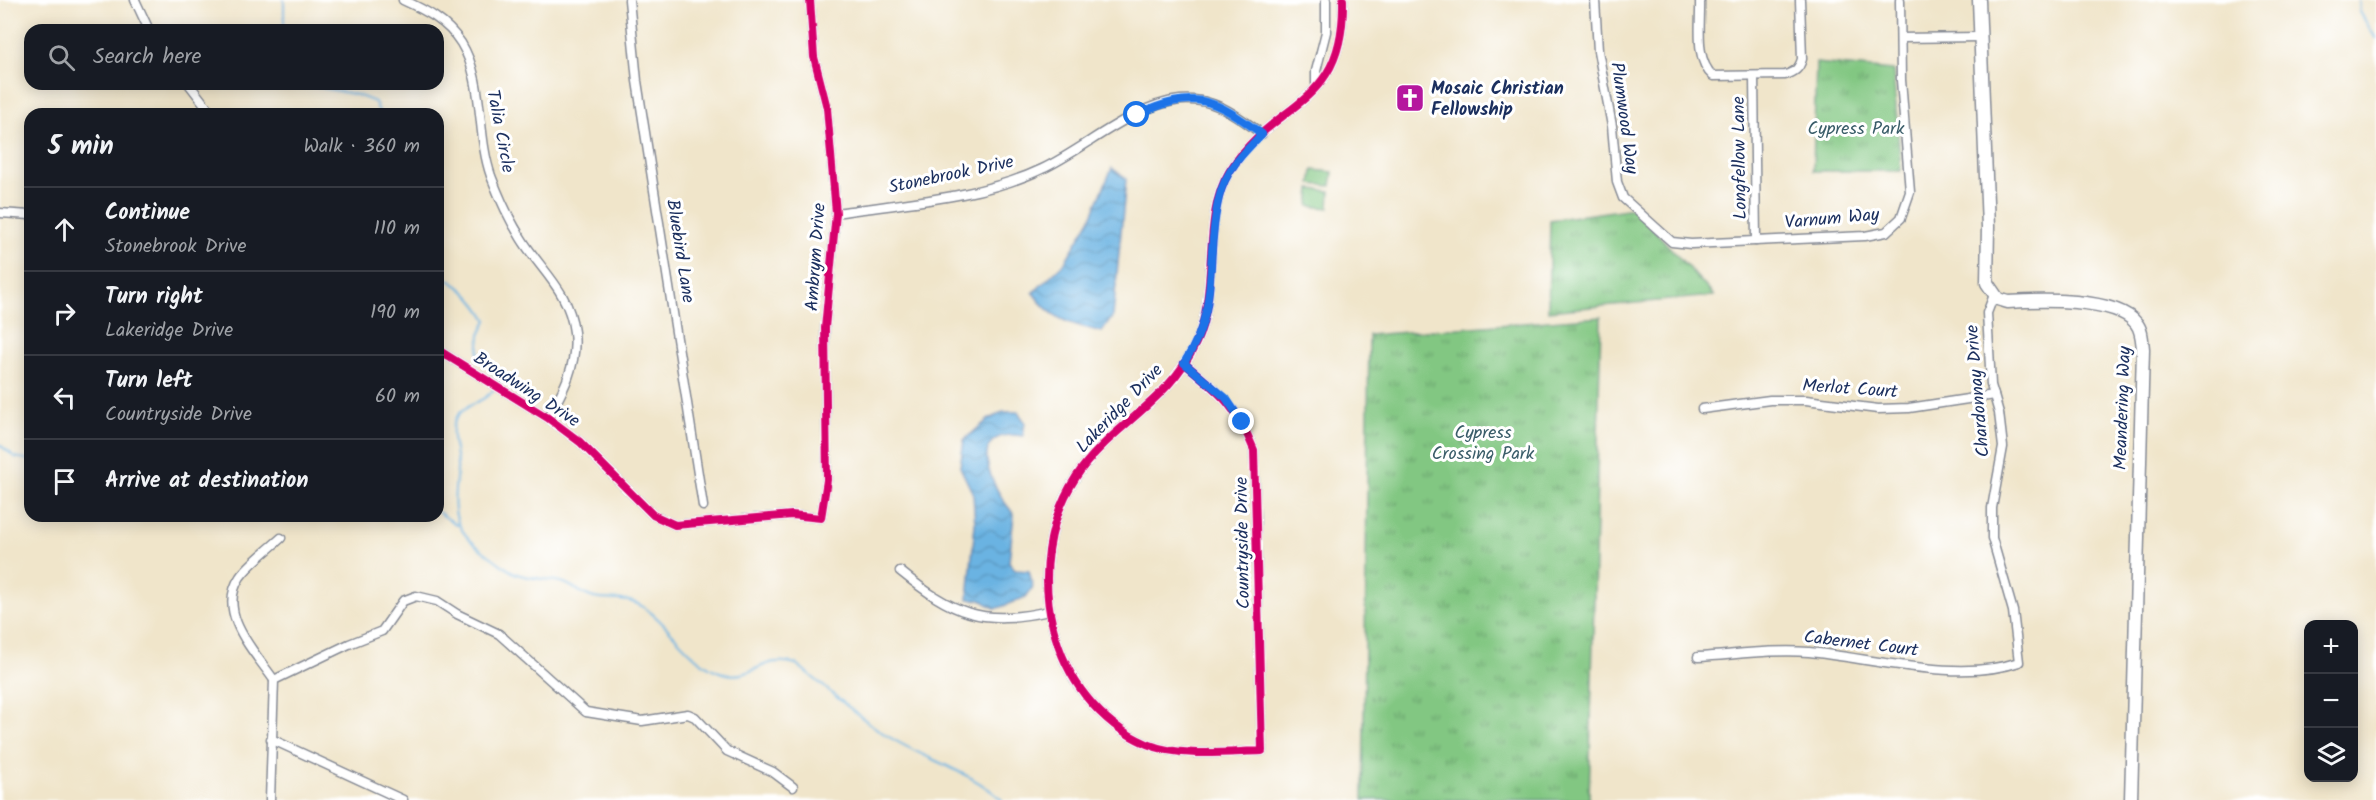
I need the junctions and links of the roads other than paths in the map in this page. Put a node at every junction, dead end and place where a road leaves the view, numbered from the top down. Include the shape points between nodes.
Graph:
1 (135, 0) edge
2 (403, 0) edge
3 (629, 0) edge
4 (810, 0) edge
5 (1326, 0) edge
6 (1343, 0) edge
7 (1595, 0) edge
8 (1700, 0) edge
9 (1800, 0) edge
10 (1900, 0) edge
11 (1980, 0) edge
12 (146, 24) edge
13 (442, 24) edge
14 (444, 26) edge
15 (1901, 38) junction
16 (1980, 38) junction
17 (1754, 76) junction
18 (1316, 87) junction
19 (194, 90) edge
20 (207, 108) edge
21 (1262, 134) junction
22 (0, 213) edge
23 (836, 213) junction
24 (24, 215) edge
25 (1756, 241) junction
26 (1994, 295) junction
27 (444, 354) edge
28 (1184, 363) junction
29 (1994, 395) junction
30 (1702, 409) dead end
31 (548, 418) junction
32 (703, 506) dead end
33 (821, 518) joint
34 (281, 538) dead end
35 (900, 571) dead end
36 (1049, 611) junction
37 (1698, 657) dead end
38 (2019, 662) joint
39 (274, 680) junction
40 (271, 739) junction
41 (1262, 751) joint
42 (793, 787) dead end
43 (270, 800) edge
44 (403, 800) edge
45 (2131, 800) edge

1 - 12 street
2 - 13 street, Talia Circle via 432,14
3 - 32 street, Bluebird Lane via 637,81
4 - 23 street, Ambrym Drive
5 - 18 street via 1326,32
6 - 18 street, Lakeridge Drive via 1342,39 1328,75
7 - 25 street, Plumwood Way via 1598,51 1612,126 1617,182 1623,198 1672,242
8 - 17 street via 1701,58 1705,69 1713,76
9 - 17 street via 1800,67 1785,75
10 - 15 street, Varnum Way
11 - 16 street
14 - 31 street, Talia Circle via 460,42 471,65 491,175 522,239 556,282 568,309 574,332 569,380
15 - 16 street
15 - 25 street, Varnum Way via 1910,192 1901,218 1886,232 1865,236
16 - 26 street via 1988,282
17 - 25 street, Longfellow Lane
18 - 21 street, Lakeridge Drive
19 - 20 street
21 - 23 street, Stonebrook Drive via 1228,109 1202,100 1160,104 1041,170 942,197
21 - 28 street, Lakeridge Drive via 1228,174 1219,198 1209,306 1196,344
22 - 24 street
23 - 33 street, Ambrym Drive via 825,328 827,480
26 - 29 street, Chardonnay Drive via 1987,313
26 - 45 street, Meandering Way via 2008,302 2106,305 2128,314 2141,331
27 - 31 street, Broadwing Drive
28 - 36 street, Lakeridge Drive via 1167,388 1076,476 1051,540 1045,582
28 - 41 street, Countryside Drive via 1226,398 1254,450
29 - 30 street, Merlot Court via 1909,408 1770,400
29 - 38 street, Chardonnay Drive via 2003,447 1992,508 1992,538 2013,611
31 - 33 street, Broadwing Drive via 580,442 653,515 675,525 792,515
34 - 39 street via 240,576 231,605 237,625
35 - 36 street via 967,615 1019,617
36 - 41 street, Lakeridge Drive via 1061,655 1084,695 1107,720 1147,744 1171,751
37 - 38 street, Cabernet Court via 1807,652 1890,665 1988,669
39 - 40 street
39 - 42 street via 382,631 403,602 416,596 437,601 499,634 586,712 642,721 688,714 727,751 773,772
40 - 43 street
40 - 44 street

